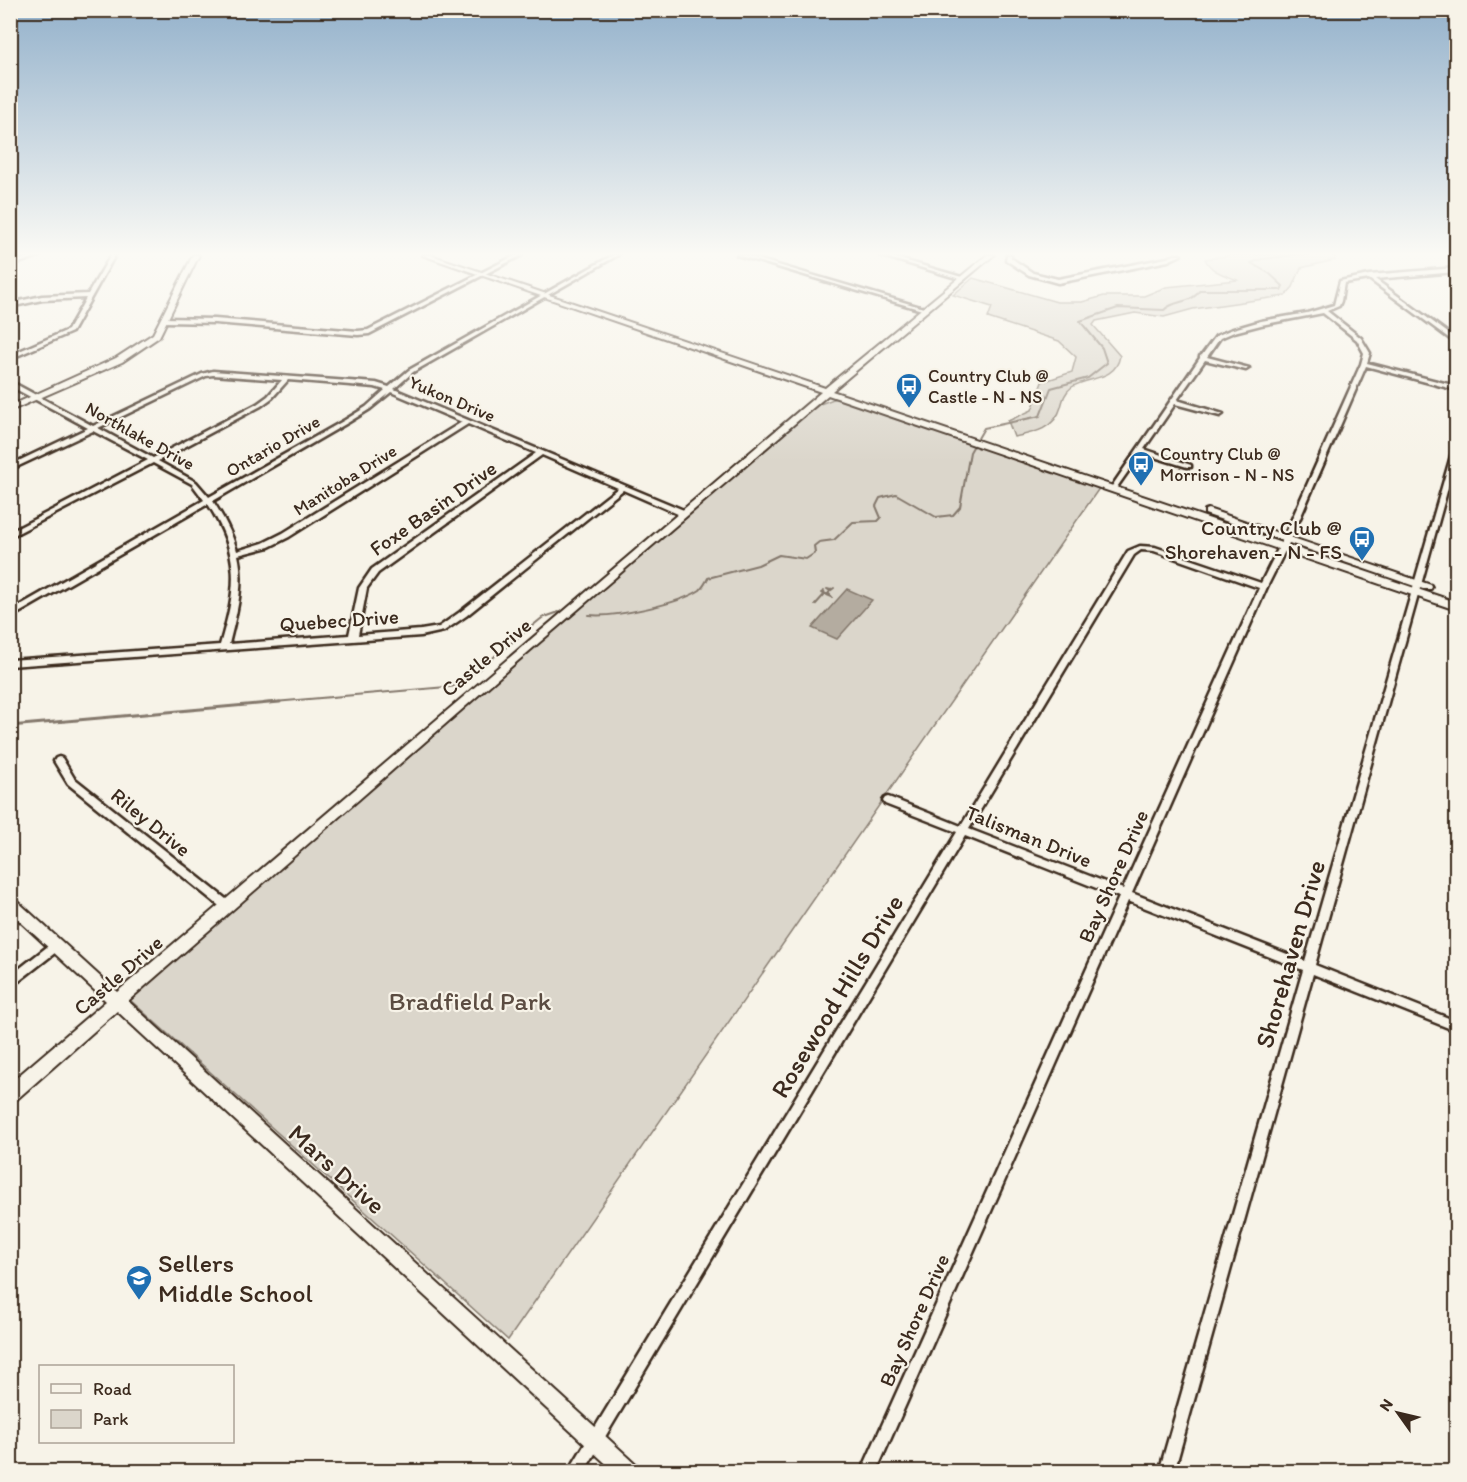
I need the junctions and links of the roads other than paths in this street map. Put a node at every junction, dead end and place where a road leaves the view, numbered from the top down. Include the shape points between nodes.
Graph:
1 (73, 324) edge
2 (163, 324) edge
3 (254, 324) edge
4 (385, 324) edge
5 (495, 324) edge
6 (638, 324) edge
7 (906, 324) edge
8 (1258, 324) edge
9 (1340, 324) edge
10 (1434, 324) edge
11 (1456, 340) edge
12 (10, 357) edge
13 (1202, 357) junction
14 (1364, 364) junction
15 (1246, 368) dead end
16 (287, 378) junction
17 (10, 383) edge
18 (829, 388) junction
19 (1456, 388) edge
20 (390, 389) junction
21 (38, 397) junction
22 (1173, 400) junction
23 (10, 409) edge
24 (1220, 414) dead end
25 (468, 421) junction
26 (94, 427) junction
27 (1456, 449) edge
28 (1140, 450) junction
29 (541, 453) junction
30 (153, 460) junction
31 (1189, 466) dead end
32 (10, 468) edge
33 (1115, 485) junction
34 (622, 488) junction
35 (209, 500) junction
36 (683, 513) junction
37 (10, 535) edge
38 (1285, 543) junction
39 (234, 554) junction
40 (1263, 587) junction
41 (1418, 588) junction
42 (1456, 597) edge
43 (1456, 606) edge
44 (10, 615) edge
45 (353, 638) junction
46 (224, 646) junction
47 (10, 663) edge
48 (59, 761) dead end
49 (888, 801) dead end
50 (964, 832) junction
51 (1125, 895) junction
52 (10, 903) edge
53 (227, 906) junction
54 (57, 946) junction
55 (1310, 968) junction
56 (10, 983) edge
57 (116, 1002) junction
58 (1456, 1026) edge
59 (10, 1094) edge
60 (595, 1439) junction
61 (575, 1472) edge
62 (630, 1472) edge
63 (868, 1472) edge
64 (1166, 1472) edge

1 - 12 street via 69,331
2 - 21 main road via 156,335 119,360
3 - 4 street via 369,332
5 - 20 street, Ontario Drive via 411,371
6 - 18 main road
7 - 18 main road, Castle Drive
8 - 13 street via 1220,335
9 - 14 street via 1359,339 1367,353
10 - 11 street
13 - 15 street
13 - 22 street
14 - 19 street
14 - 38 street, Bay Shore Drive
16 - 20 street, Yukon Drive
16 - 26 street, Yukon Drive via 213,373
16 - 30 street via 259,405
17 - 21 street, Northlake Drive
18 - 33 main road
18 - 36 main road, Castle Drive
20 - 25 street, Yukon Drive
20 - 35 street, Ontario Drive via 347,421
21 - 23 main road
21 - 26 street, Northlake Drive
22 - 24 street
22 - 28 street
25 - 29 street, Yukon Drive
25 - 39 street, Manitoba Drive via 286,535
26 - 30 street, Northlake Drive
26 - 32 street, Yukon Drive
27 - 41 street, Shorehaven Drive
28 - 31 street
28 - 33 street
29 - 34 street, Yukon Drive
29 - 45 street, Foxe Basin Drive via 375,571 363,588
30 - 35 street, Northlake Drive via 194,483
30 - 37 street
33 - 38 main road
34 - 36 street, Yukon Drive
34 - 45 street, Quebec Drive via 441,629
35 - 39 street, Northlake Drive via 227,530
35 - 44 street, Ontario Drive
36 - 53 main road, Castle Drive
38 - 40 street, Bay Shore Drive
38 - 41 main road
39 - 46 street, Northlake Drive via 238,572 236,609
40 - 50 street, Rosewood Hills Drive via 1155,549 1140,548 1131,553
40 - 51 street, Bay Shore Drive
41 - 42 main road
41 - 43 main road
41 - 55 street, Shorehaven Drive
45 - 46 street, Quebec Drive
46 - 47 street, Quebec Drive
48 - 53 street, Riley Drive via 71,781
49 - 50 street, Talisman Drive
50 - 51 street, Talisman Drive
50 - 60 street, Rosewood Hills Drive
51 - 55 street, Talisman Drive
51 - 63 street, Bay Shore Drive
52 - 54 main road, Mars Drive
53 - 57 main road, Castle Drive
54 - 56 street
54 - 57 main road, Mars Drive
55 - 58 street, Talisman Drive
55 - 64 street, Shorehaven Drive
57 - 59 main road, Castle Drive
57 - 60 main road, Mars Drive
60 - 61 street, Rosewood Hills Drive
60 - 62 main road, Mars Drive

